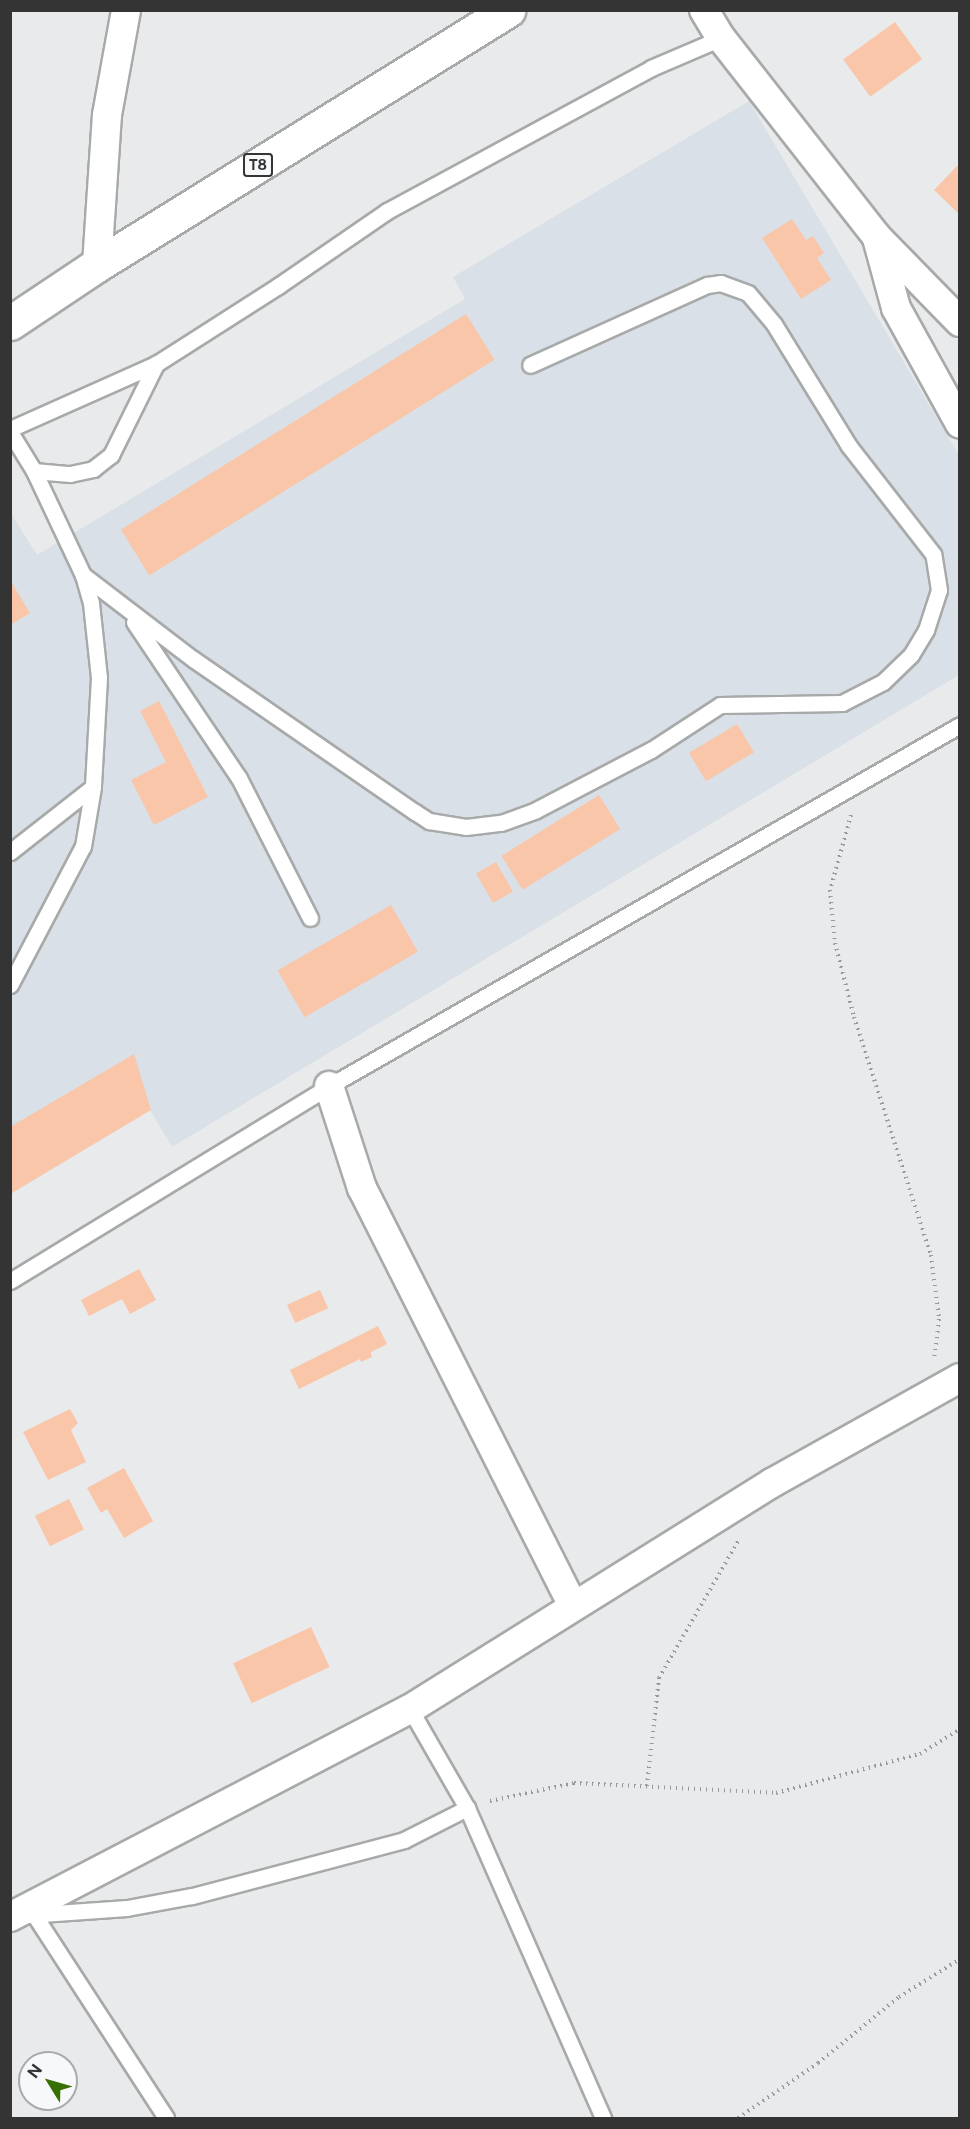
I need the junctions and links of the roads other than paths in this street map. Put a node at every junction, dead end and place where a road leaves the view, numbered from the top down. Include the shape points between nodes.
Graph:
1 (126, 10) edge
2 (508, 10) edge
3 (704, 10) edge
4 (721, 38) junction
5 (876, 236) junction
6 (97, 265) junction
7 (960, 322) edge
8 (10, 323) edge
9 (156, 364) junction
10 (530, 365) dead end
11 (960, 424) edge
12 (10, 430) edge
13 (34, 471) junction
14 (83, 575) junction
15 (127, 612) junction
16 (960, 725) edge
17 (93, 788) junction
18 (10, 852) edge
19 (310, 918) dead end
20 (10, 985) edge
21 (329, 1086) junction
22 (10, 1281) edge
23 (960, 1378) edge
24 (573, 1605) junction
25 (410, 1709) junction
26 (467, 1808) junction
27 (20, 1916) edge
28 (166, 2118) edge
29 (603, 2118) edge

1 - 6 street via 107,115
2 - 6 highway, T8
3 - 4 street
4 - 5 street
4 - 9 lane via 651,68 387,211
5 - 7 street
5 - 11 street via 896,308
6 - 8 highway, T8
9 - 12 lane
9 - 13 lane via 111,455 93,469 69,474
10 - 15 lane via 707,285 721,283 748,293 774,324 849,446 933,554 939,590 926,630 910,655 883,682 842,703 720,705 651,750 536,810 501,823 465,827 429,821 415,813
12 - 13 lane
13 - 14 lane
14 - 15 lane
14 - 17 lane via 91,603 99,678
15 - 19 lane via 238,778
16 - 21 lane
17 - 18 lane
17 - 20 lane via 83,846
21 - 22 lane
21 - 24 street via 362,1188
23 - 24 street via 929,1392
24 - 25 street
25 - 26 lane
25 - 27 street
26 - 27 lane via 404,1840 192,1896 127,1908
26 - 29 lane
27 - 28 lane

